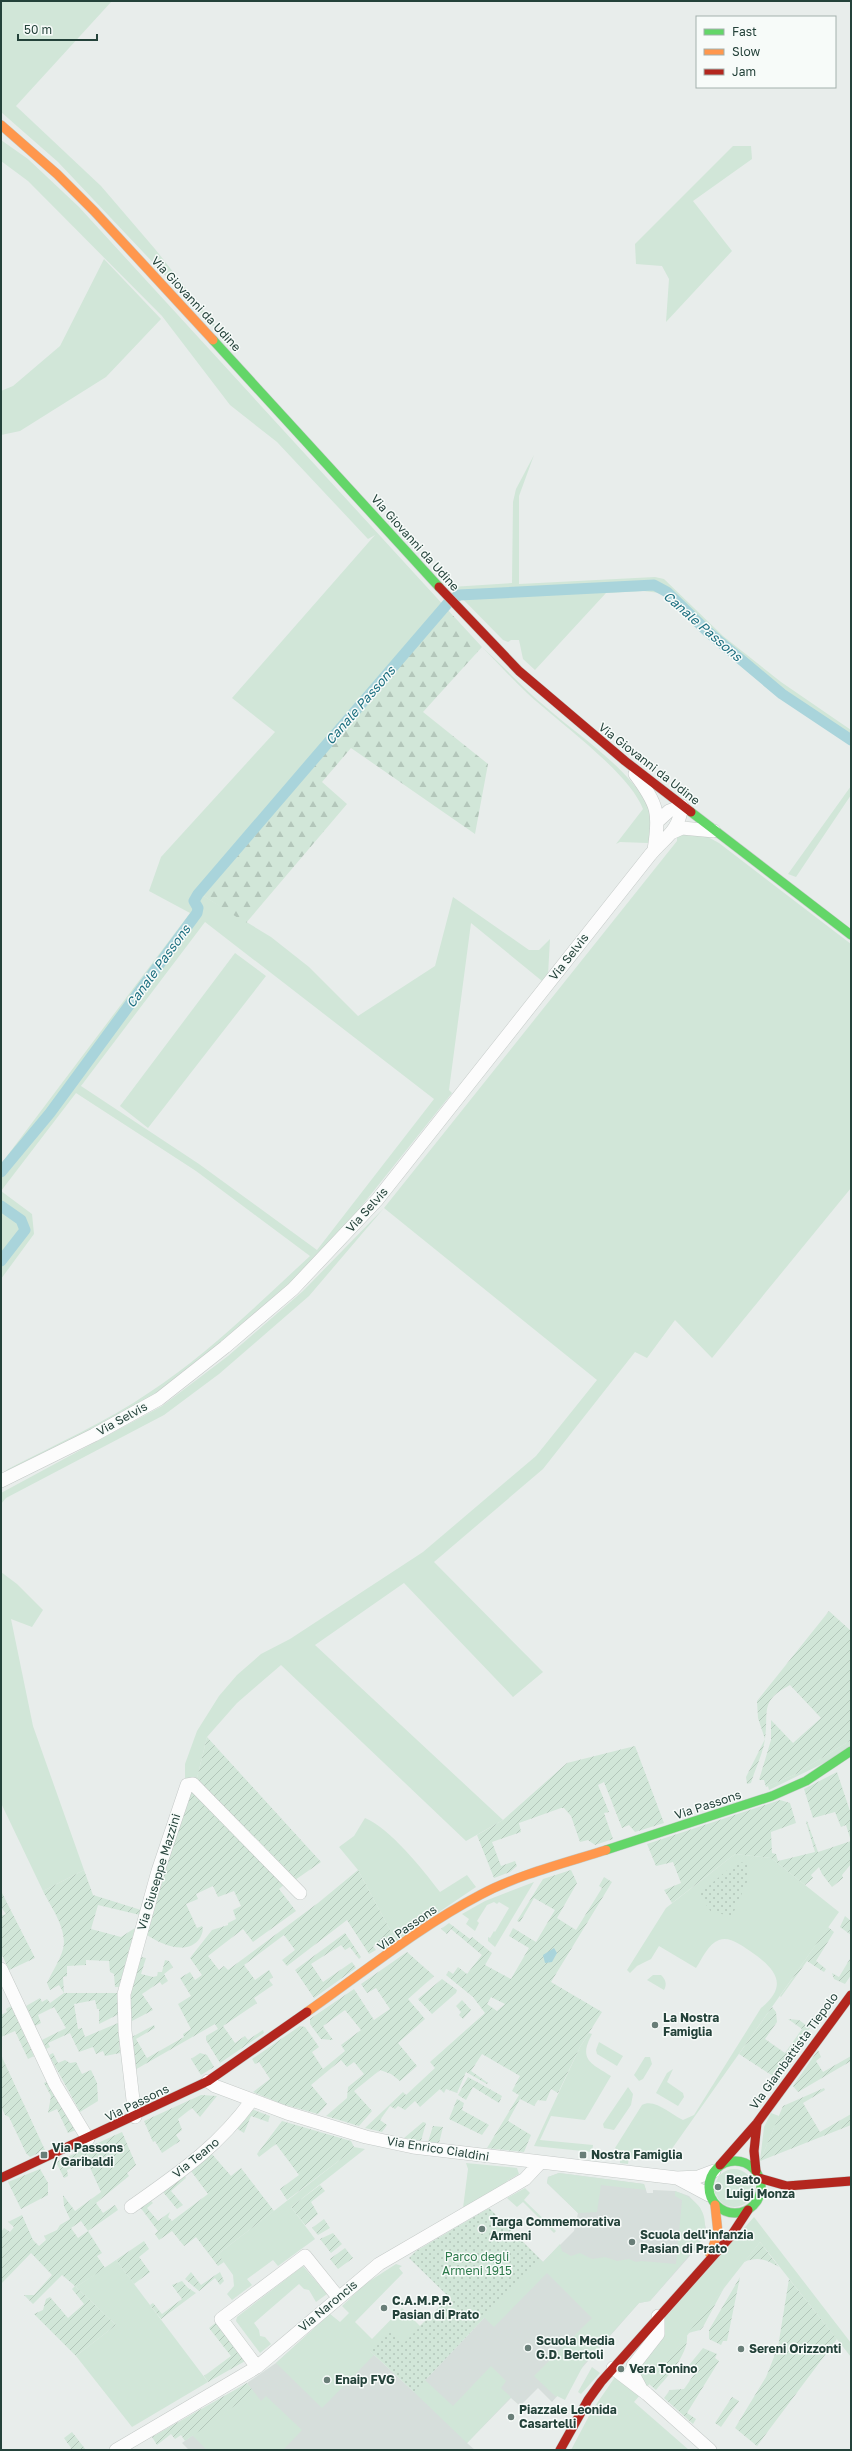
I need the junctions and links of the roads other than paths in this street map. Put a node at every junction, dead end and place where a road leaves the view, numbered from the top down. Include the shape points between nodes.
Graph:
1 (1, 125) edge
2 (625, 761) junction
3 (682, 806) junction
4 (658, 821) junction
5 (716, 831) junction
6 (671, 833) junction
7 (654, 850) junction
8 (851, 934) edge
9 (1, 1481) edge
10 (851, 1750) edge
11 (300, 1893) dead end
12 (1, 1969) edge
13 (851, 1994) edge
14 (208, 2081) junction
15 (252, 2100) junction
16 (135, 2117) junction
17 (757, 2123) junction
18 (88, 2139) junction
19 (540, 2163) junction
20 (717, 2168) junction
21 (758, 2175) junction
22 (1, 2178) edge
23 (677, 2178) junction
24 (851, 2181) edge
25 (787, 2186) junction
26 (712, 2200) junction
27 (756, 2203) junction
28 (131, 2207) dead end
29 (748, 2210) junction
30 (708, 2259) junction
31 (338, 2297) junction
32 (658, 2316) junction
33 (257, 2367) junction
34 (613, 2368) junction
35 (647, 2394) junction
36 (116, 2450) edge
37 (560, 2450) edge
38 (710, 2450) edge

1 - 2 street, Via Giovanni da Udine via 94,211 519,671
2 - 3 street, Via Giovanni da Udine
2 - 4 street via 649,793
3 - 4 street via 669,811
3 - 5 street, Via Giovanni da Udine
3 - 6 street, Via Selvis via 678,824
4 - 7 street
5 - 6 street, Via Selvis via 694,827 682,828
5 - 8 street, Via Giovanni da Udine
6 - 7 street, Via Selvis
7 - 9 street, Via Selvis via 377,1200 298,1284 159,1398 94,1435
10 - 14 street, Via Passons via 806,1781 772,1796 527,1876 481,1894 446,1915
11 - 16 street, Via Giuseppe Mazzini via 193,1784 186,1785 157,1874 124,1994 126,2039
12 - 18 street via 55,2084
13 - 17 street, Via Giambattista Tiepolo
14 - 15 street, Via Enrico Cialdini
14 - 16 street, Via Passons
15 - 19 street, Via Enrico Cialdini via 354,2134 405,2146
15 - 28 street, Via Teano via 233,2126 212,2147
16 - 18 street, Via Passons
17 - 20 street, Via Giambattista Tiepolo
17 - 21 street, Via Giambattista Tiepolo via 754,2151
18 - 22 street, Via Passons
19 - 23 street, Via Enrico Cialdini
19 - 31 street, Via Naroncis via 525,2179 379,2264
20 - 21 street via 733,2161 746,2163
20 - 23 street, Via Enrico Cialdini via 698,2177
20 - 26 street via 708,2183
21 - 25 street
21 - 27 street via 760,2195
23 - 26 street, Via Enrico Cialdini
24 - 25 street
25 - 27 street
26 - 29 street via 728,2213 737,2214
26 - 30 street via 718,2233
27 - 29 street
29 - 30 street via 737,2229
30 - 32 street
31 - 33 street, Via Naroncis
31 - 33 street via 305,2256 221,2319
32 - 34 street
32 - 35 street via 658,2334 633,2366 632,2372 636,2383
33 - 36 street, Via Naroncis
34 - 35 street
34 - 37 street via 588,2400
35 - 38 street

